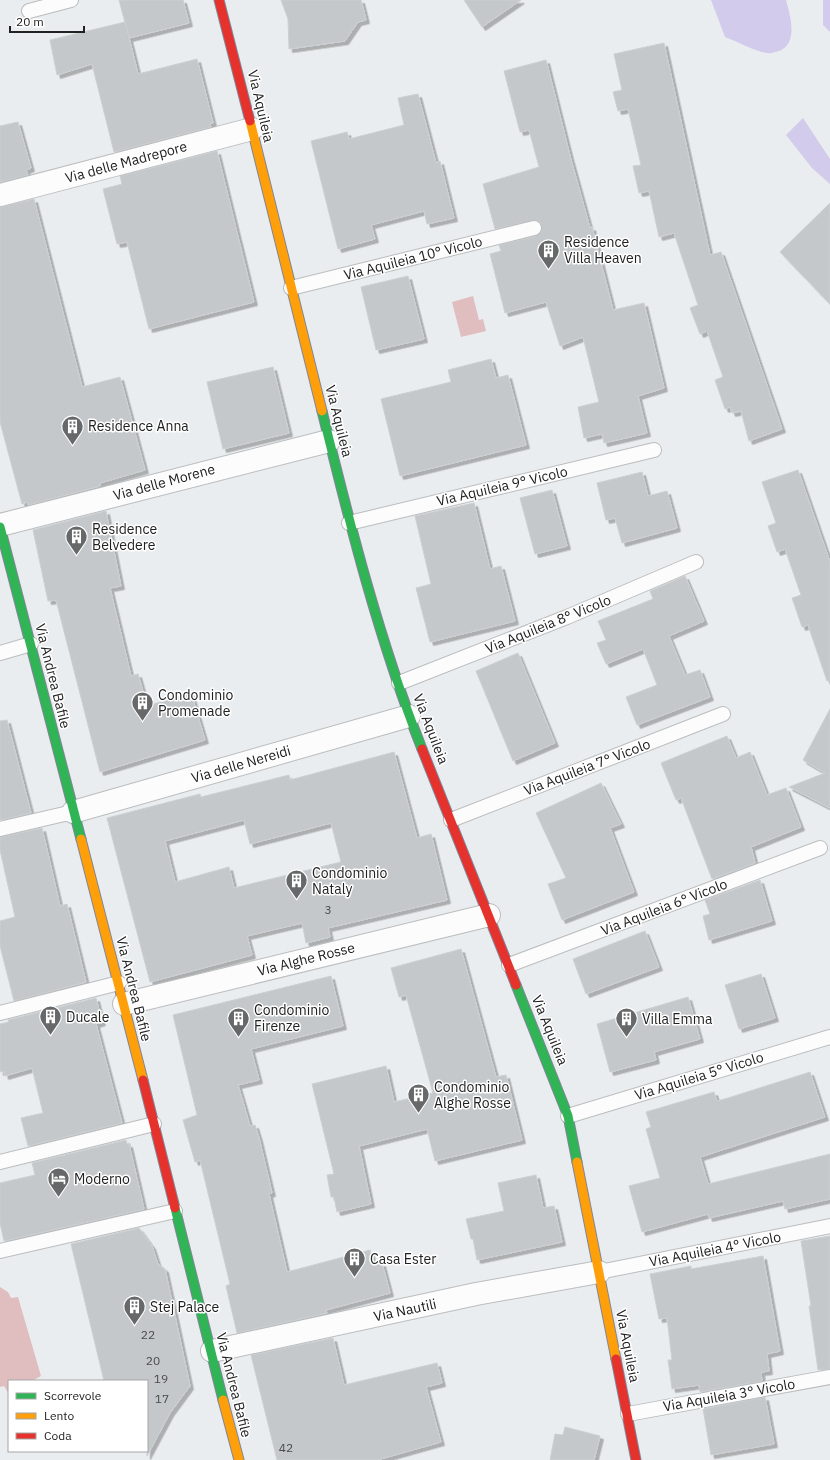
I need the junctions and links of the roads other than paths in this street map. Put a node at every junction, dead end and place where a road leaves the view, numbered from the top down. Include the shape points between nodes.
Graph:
1 (71, 0) edge
2 (219, 0) edge
3 (29, 11) dead end
4 (252, 129) junction
5 (0, 195) edge
6 (534, 228) dead end
7 (291, 288) junction
8 (329, 441) junction
9 (654, 450) dead end
10 (349, 523) junction
11 (0, 526) edge
12 (696, 562) dead end
13 (5, 566) edge
14 (31, 644) junction
15 (0, 652) edge
16 (399, 683) junction
17 (723, 714) dead end
18 (409, 716) junction
19 (73, 812) junction
20 (451, 820) junction
21 (0, 829) edge
22 (820, 848) dead end
23 (489, 915) junction
24 (509, 965) junction
25 (119, 983) junction
26 (124, 1004) junction
27 (0, 1013) edge
28 (830, 1037) edge
29 (568, 1116) junction
30 (154, 1124) junction
31 (0, 1162) edge
32 (175, 1211) junction
33 (830, 1226) edge
34 (0, 1251) edge
35 (599, 1272) junction
36 (212, 1352) junction
37 (830, 1377) edge
38 (628, 1414) junction
39 (239, 1460) edge
40 (636, 1460) edge

1 - 3 lane
2 - 4 street, Via Aquileia
4 - 5 street, Via delle Madrepore
4 - 7 street, Via Aquileia
6 - 7 lane, Via Aquileia 10° Vicolo
7 - 8 street, Via Aquileia
8 - 10 street, Via Aquileia
8 - 11 street, Via delle Morene
9 - 10 lane, Via Aquileia 9° Vicolo
10 - 16 street, Via Aquileia
11 - 13 street, Via Andrea Bafile
12 - 16 lane, Via Aquileia 8° Vicolo via 567,617
13 - 14 street, Via Andrea Bafile
14 - 15 lane
14 - 19 street, Via Andrea Bafile
16 - 18 street, Via Aquileia
17 - 20 lane, Via Aquileia 7° Vicolo
18 - 19 street, Via delle Nereidi
18 - 20 street, Via Aquileia
19 - 21 lane
19 - 25 street, Via Andrea Bafile
20 - 23 street, Via Aquileia
22 - 24 lane, Via Aquileia 6° Vicolo
23 - 24 street, Via Aquileia
23 - 26 street, Via Alghe Rosse
24 - 29 street, Via Aquileia
25 - 26 street, Via Andrea Bafile
25 - 27 lane
26 - 30 street, Via Andrea Bafile
28 - 29 lane, Via Aquileia 5° Vicolo
29 - 35 street, Via Aquileia
30 - 31 lane
30 - 32 street, Via Andrea Bafile
32 - 34 lane
32 - 36 street, Via Andrea Bafile
33 - 35 lane, Via Aquileia 4° Vicolo
35 - 36 street, Via Nautili via 476,1294
35 - 38 street, Via Aquileia
36 - 39 street, Via Andrea Bafile
37 - 38 lane, Via Aquileia 3° Vicolo
38 - 40 street, Via Aquileia

